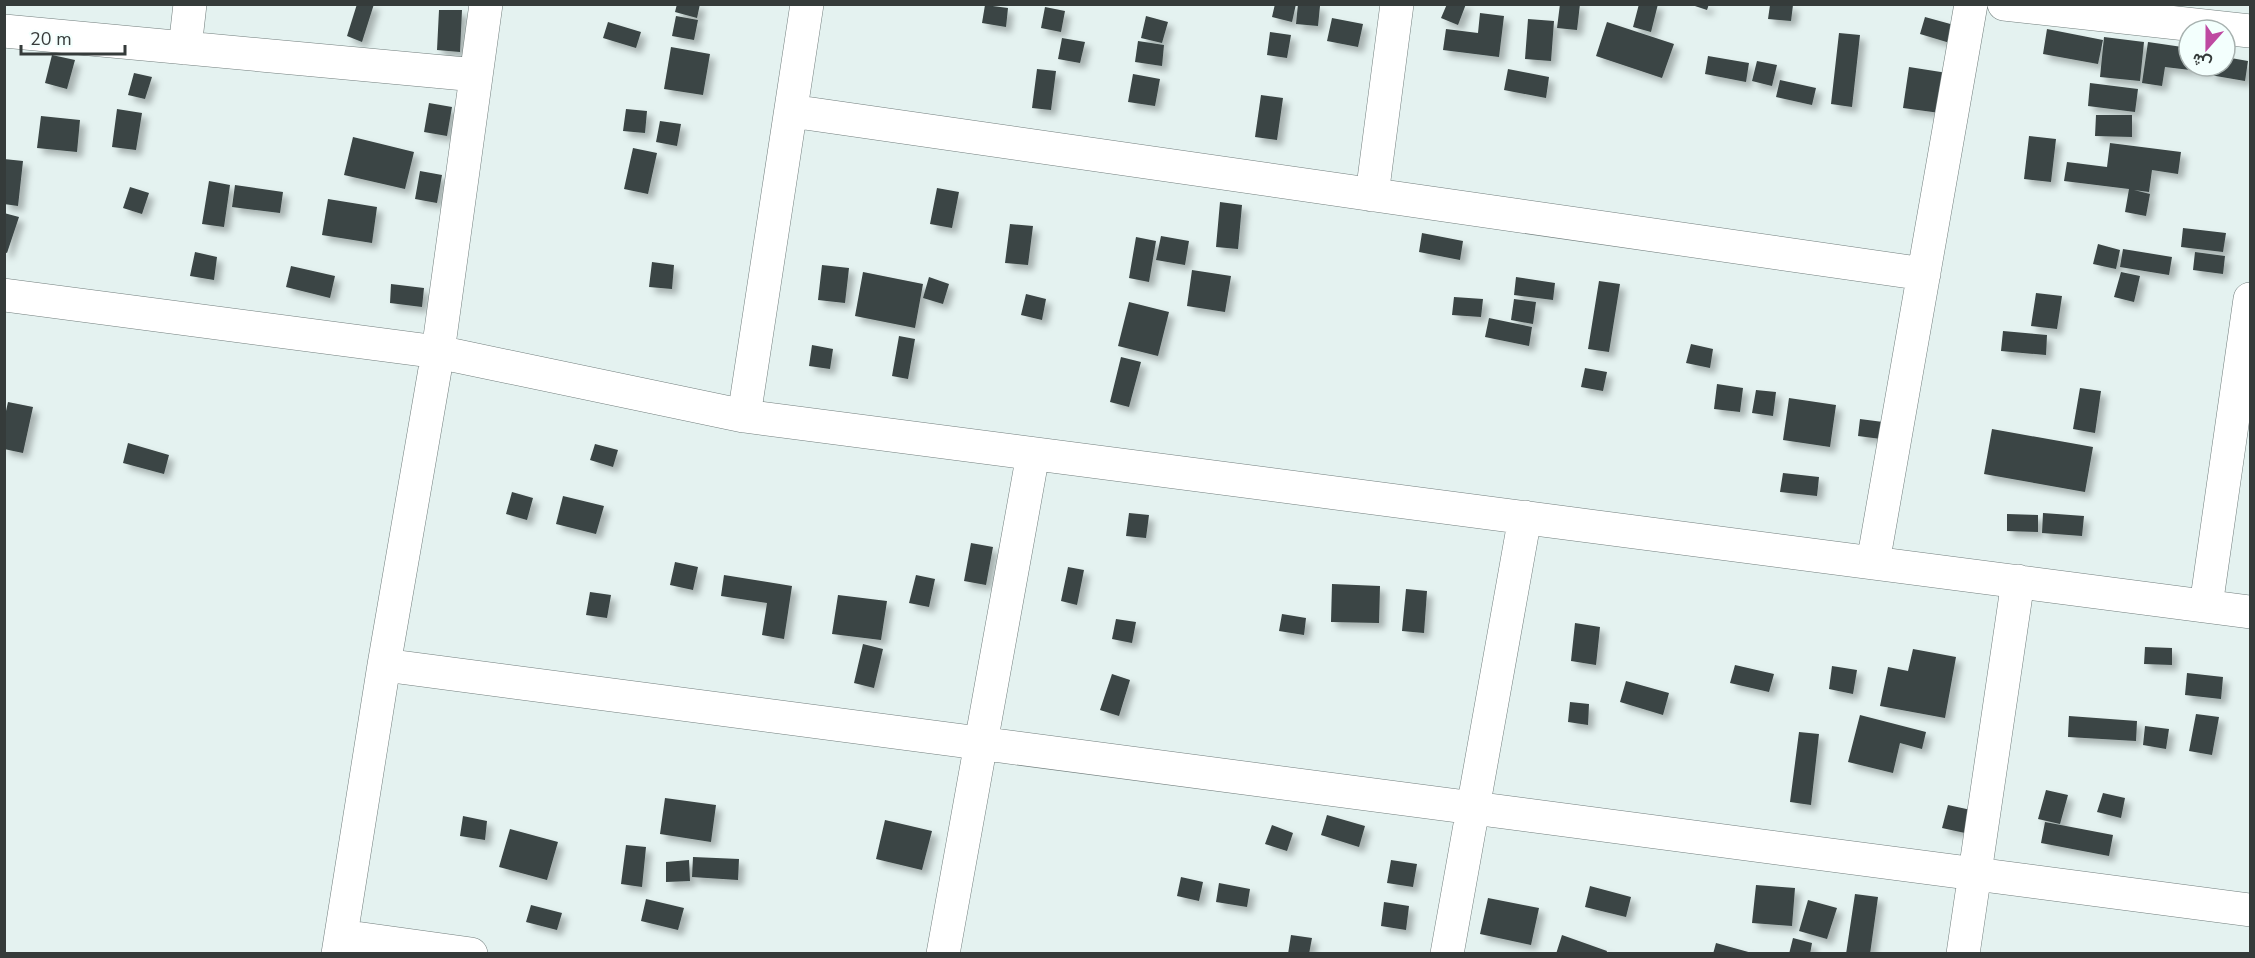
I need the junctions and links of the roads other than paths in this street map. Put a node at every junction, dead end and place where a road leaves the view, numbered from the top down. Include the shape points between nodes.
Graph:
1 (190, 4) edge
2 (486, 4) edge
3 (807, 4) edge
4 (1397, 4) edge
5 (1971, 4) edge
6 (2004, 4) edge
7 (2250, 31) edge
8 (4, 32) edge
9 (185, 48) junction
10 (477, 75) junction
11 (791, 111) junction
12 (1372, 195) junction
13 (1924, 274) junction
14 (4, 296) edge
15 (2250, 303) edge
16 (438, 352) junction
17 (744, 416) junction
18 (1033, 453) junction
19 (1525, 517) junction
20 (1873, 563) junction
21 (2018, 581) junction
22 (2206, 606) junction
23 (2250, 612) edge
24 (384, 664) junction
25 (980, 743) junction
26 (1473, 808) junction
27 (1975, 873) junction
28 (2250, 910) edge
29 (340, 945) edge
30 (471, 954) edge
31 (942, 954) edge
32 (1447, 954) edge
33 (1963, 954) edge

1 - 9 street
2 - 10 street
3 - 11 street
4 - 12 street
5 - 13 street
6 - 7 street
8 - 9 street
9 - 10 street
10 - 16 street
11 - 12 street
11 - 17 street
12 - 13 street
13 - 20 street
14 - 16 street
15 - 22 street
16 - 17 street
16 - 24 street
17 - 18 street
18 - 19 street
18 - 25 street
19 - 20 street
19 - 26 street
20 - 21 street
21 - 22 street
21 - 27 street
22 - 23 street
24 - 25 street
24 - 29 street
25 - 26 street
25 - 31 street
26 - 27 street
26 - 32 street
27 - 28 street
27 - 33 street
29 - 30 street

